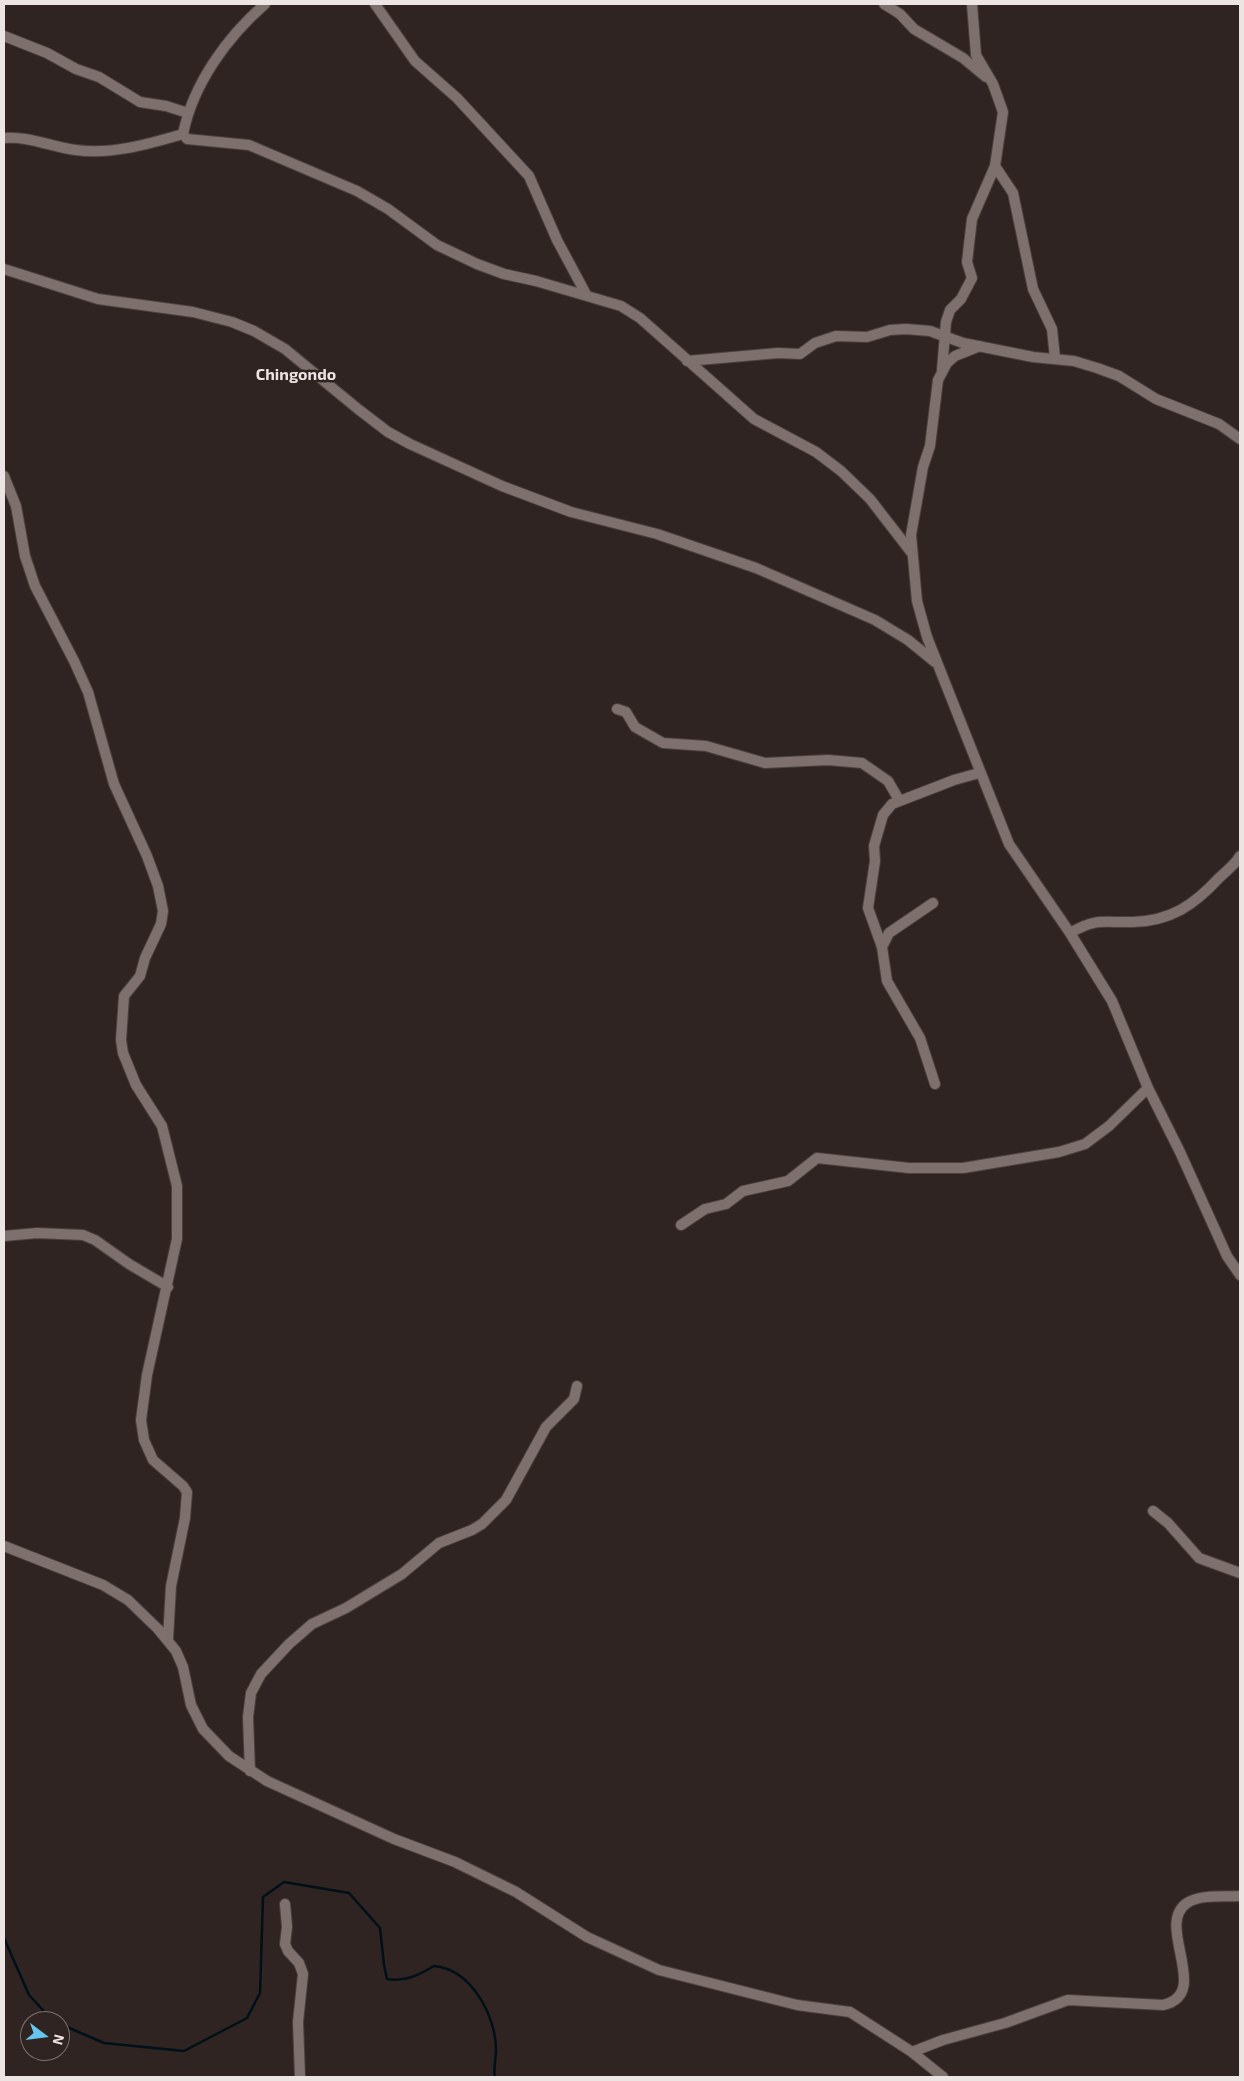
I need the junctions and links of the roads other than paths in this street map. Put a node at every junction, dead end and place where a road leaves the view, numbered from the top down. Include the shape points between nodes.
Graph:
1 (265, 4) edge
2 (375, 4) edge
3 (884, 4) edge
4 (972, 4) edge
5 (4, 36) edge
6 (989, 78) junction
7 (188, 113) junction
8 (183, 134) junction
9 (4, 138) edge
10 (995, 166) junction
11 (4, 269) edge
12 (587, 296) junction
13 (945, 338) junction
14 (980, 346) junction
15 (1055, 358) junction
16 (687, 361) junction
17 (942, 371) junction
18 (1240, 439) edge
19 (4, 476) edge
20 (911, 552) junction
21 (937, 664) junction
22 (617, 709) dead end
23 (980, 773) junction
24 (899, 800) junction
25 (1240, 856) edge
26 (933, 903) dead end
27 (1070, 933) junction
28 (882, 946) junction
29 (935, 1084) dead end
30 (1148, 1088) junction
31 (681, 1225) dead end
32 (4, 1236) edge
33 (1240, 1275) edge
34 (168, 1286) junction
35 (577, 1386) dead end
36 (1153, 1511) dead end
37 (4, 1546) edge
38 (1240, 1573) edge
39 (168, 1639) junction
40 (250, 1771) junction
41 (1240, 1896) edge
42 (285, 1904) dead end
43 (912, 2052) junction
44 (300, 2077) edge
45 (943, 2077) edge

1 - 7 street via 234,34 198,88
2 - 12 street via 415,61 457,98 529,176 557,240
3 - 6 street via 900,14 914,29 963,58 978,73
4 - 6 street via 976,56
5 - 7 street via 99,77 140,102
6 - 10 street via 1003,112
7 - 8 street
8 - 9 street via 105,151 75,150 42,141
8 - 12 street via 187,138 249,145 357,191 437,245 478,264
10 - 13 street via 972,219 967,262 972,278 961,299 950,310
10 - 15 street via 1013,193 1033,289 1052,329
11 - 21 street via 98,299 193,312 254,331 285,349 373,420 410,444 502,486 571,512 658,534 756,568 876,620
12 - 16 street via 621,306 640,318
13 - 14 street
13 - 16 street via 930,331 890,330 867,338 836,336 800,354 789,352
13 - 17 street
14 - 15 street
14 - 17 street via 955,356
15 - 18 street via 1119,376 1156,399 1219,424
16 - 20 street via 754,419 816,452 841,471 870,499
17 - 20 street via 911,535
19 - 34 street via 16,506 25,556 35,586 88,692 114,784 158,886 163,911 161,924 140,976 124,996 121,1040 136,1085 162,1126 174,1166 177,1239
20 - 21 street via 917,601
21 - 23 street
22 - 24 street via 626,712 635,727 663,744 706,746 765,763 828,760 862,763 888,781
23 - 24 street
23 - 27 street via 1009,844
24 - 28 street via 883,815 874,846 868,908
25 - 27 street via 1206,893 1169,916 1150,921 1086,923
26 - 28 street via 889,933
27 - 30 street via 1112,1001
28 - 29 street via 887,981 920,1038
30 - 31 street via 1109,1126 1076,1147 963,1168 909,1168 818,1158 788,1181 744,1191 726,1204 705,1209
30 - 33 street via 1227,1256
32 - 34 street via 37,1233 83,1235
34 - 39 street via 147,1375 141,1420 144,1440 153,1460 187,1492 171,1586
35 - 40 street via 574,1399 546,1427 506,1500 482,1524 439,1543 402,1574 346,1608 312,1624 260,1674 251,1693 248,1717
36 - 38 street via 1200,1558
37 - 39 street via 118,1592
39 - 40 street via 183,1667 191,1705 203,1729 229,1756
40 - 43 street via 320,1806 455,1862 516,1892 587,1937 634,1959 691,1980 797,2005 850,2012
41 - 43 street via 1194,1900 1181,1909 1177,1928 1183,1987 1180,1997 1172,2003 1068,2000
42 - 44 street via 285,1944 303,1974 298,2022
43 - 45 street

